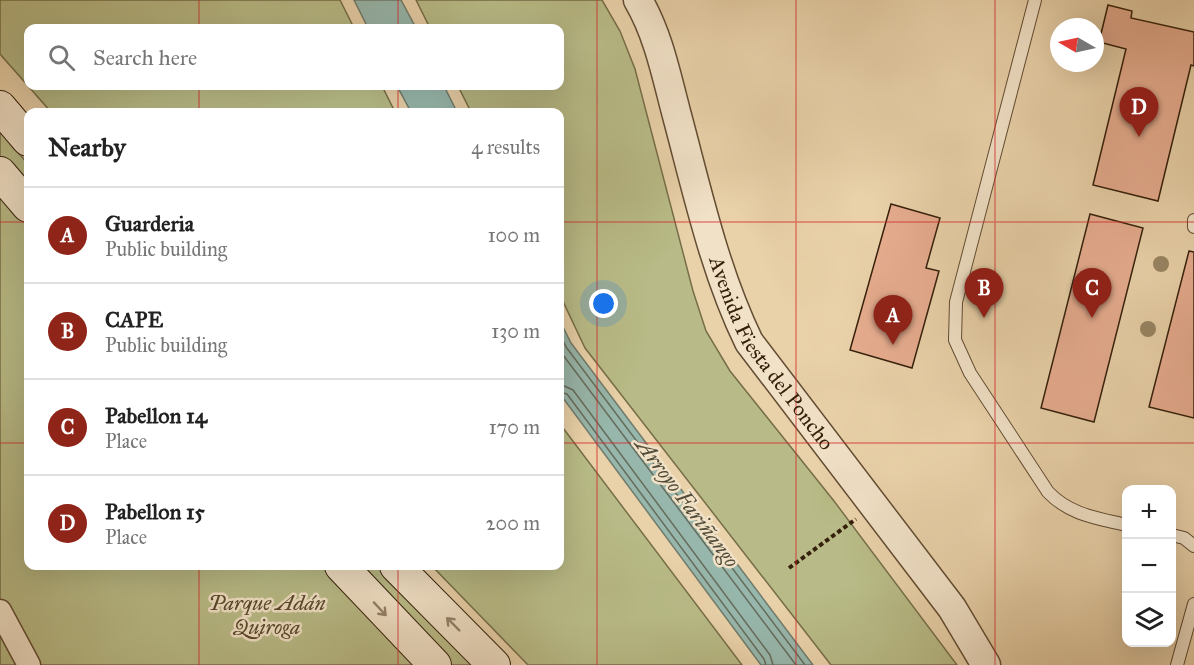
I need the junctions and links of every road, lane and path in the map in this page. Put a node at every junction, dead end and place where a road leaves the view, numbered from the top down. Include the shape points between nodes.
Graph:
1 (638, 0) edge
2 (1035, 0) edge
3 (1, 110) edge
4 (24, 136) edge
5 (0, 173) edge
6 (24, 201) edge
7 (856, 519) dead end
8 (1122, 524) edge
9 (1176, 536) edge
10 (1194, 546) edge
11 (789, 568) dead end
12 (345, 570) edge
13 (400, 570) edge
14 (1194, 604) edge
15 (0, 611) edge
16 (1191, 630) edge
17 (29, 665) edge
18 (435, 665) edge
19 (494, 665) edge
20 (987, 665) edge
21 (1177, 665) edge

1 - 20 street, Avenida Fiesta del Poncho via 648,17 662,62 729,302 749,342 952,608
2 - 8 lane via 956,302 955,340 970,373 1048,492 1076,513
3 - 4 main road
5 - 6 main road
7 - 11 path
9 - 10 lane
12 -> 18 main road
19 -> 13 main road
14 - 16 lane
15 - 17 street
16 - 21 lane

